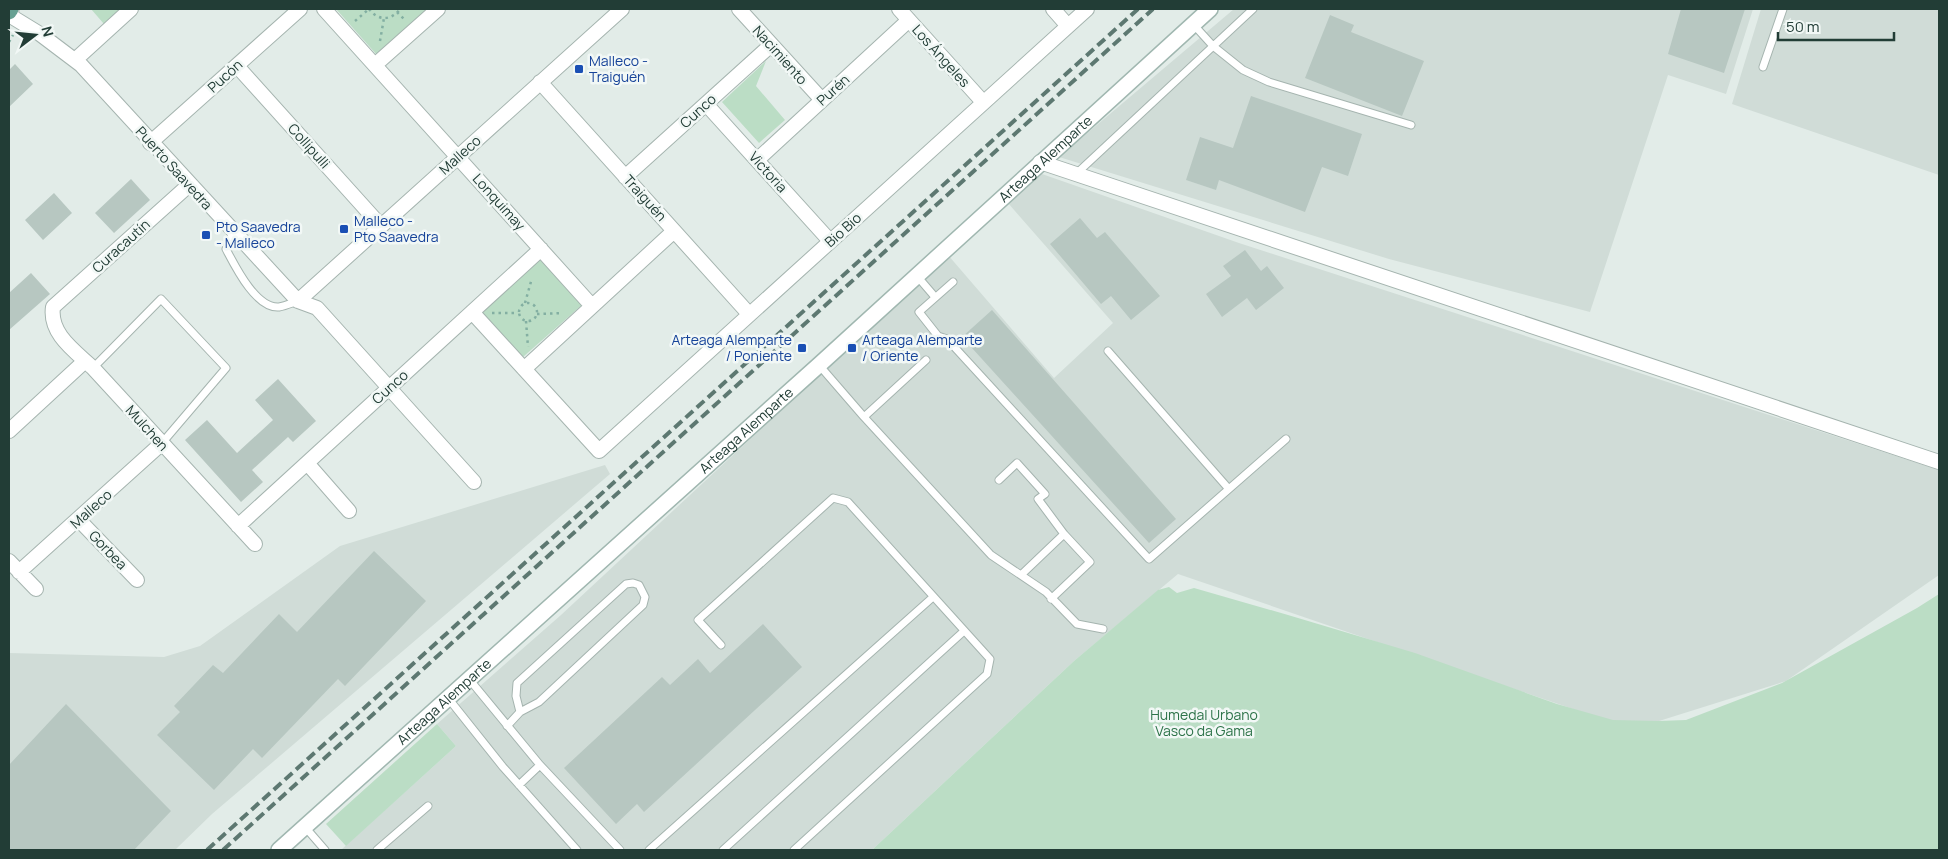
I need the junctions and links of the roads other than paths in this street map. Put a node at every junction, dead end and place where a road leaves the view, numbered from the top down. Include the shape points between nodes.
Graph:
1 (11, 9) edge
2 (131, 9) edge
3 (300, 9) edge
4 (324, 9) edge
5 (438, 9) edge
6 (739, 9) edge
7 (899, 9) edge
8 (1053, 9) edge
9 (1087, 9) edge
10 (1210, 9) edge
11 (1253, 9) edge
12 (1783, 9) edge
13 (618, 10) edge
14 (9, 14) edge
15 (910, 20) junction
16 (1193, 24) junction
17 (1068, 26) junction
18 (771, 45) junction
19 (1213, 46) junction
20 (75, 60) junction
21 (375, 65) junction
22 (236, 66) junction
23 (1763, 66) dead end
24 (540, 82) junction
25 (822, 100) junction
26 (984, 102) junction
27 (706, 104) junction
28 (1411, 125) dead end
29 (150, 143) junction
30 (458, 156) junction
31 (757, 160) junction
32 (1040, 162) junction
33 (1076, 174) junction
34 (625, 177) junction
35 (189, 185) junction
36 (381, 226) junction
37 (674, 231) junction
38 (233, 233) junction
39 (830, 241) junction
40 (541, 249) junction
41 (916, 275) junction
42 (953, 282) dead end
43 (935, 297) junction
44 (298, 301) junction
45 (53, 306) joint
46 (592, 306) junction
47 (472, 312) junction
48 (749, 314) junction
49 (1108, 351) dead end
50 (926, 360) dead end
51 (89, 365) junction
52 (819, 365) junction
53 (526, 367) junction
54 (389, 388) junction
55 (864, 417) junction
56 (9, 431) edge
57 (1286, 439) dead end
58 (161, 444) junction
59 (1939, 462) edge
60 (307, 463) junction
61 (999, 480) dead end
62 (474, 482) dead end
63 (1228, 488) junction
64 (349, 511) dead end
65 (79, 520) junction
66 (238, 526) junction
67 (1064, 534) junction
68 (255, 544) dead end
69 (9, 561) edge
70 (19, 572) junction
71 (1021, 575) junction
72 (137, 580) dead end
73 (36, 589) dead end
74 (933, 597) junction
75 (1051, 599) junction
76 (1103, 629) dead end
77 (964, 631) junction
78 (721, 645) dead end
79 (470, 679) junction
80 (448, 698) junction
81 (520, 712) junction
82 (507, 726) junction
83 (540, 765) junction
84 (519, 785) junction
85 (428, 806) dead end
86 (305, 827) junction
87 (279, 850) edge
88 (325, 850) edge
89 (377, 850) edge
90 (576, 850) edge
91 (620, 850) edge
92 (649, 850) edge
93 (723, 850) edge
94 (794, 850) edge

1 - 14 main road
2 - 20 street
3 - 22 street, Pucón
4 - 21 street, Lonquimay
5 - 21 street
6 - 18 street, Nacimiento
7 - 15 street, Los Ángeles
8 - 17 street
9 - 17 street, Bio Bio
10 - 16 main road, Arteaga Alemparte
11 - 19 lane
12 - 23 lane
13 - 24 street, Malleco
14 - 20 street, Puerto Saavedra
15 - 25 street, Purén
15 - 26 street, Los Ángeles
16 - 19 lane
16 - 32 main road, Arteaga Alemparte
17 - 26 street, Bio Bio
18 - 25 street, Nacimiento
18 - 27 street, Cunco
19 - 28 lane via 1243,70 1269,82
19 - 33 lane
20 - 29 street, Puerto Saavedra
21 - 30 street, Lonquimay
22 - 29 street, Pucón
22 - 36 street, Collipulli
24 - 30 street, Malleco
24 - 34 street, Traiguén
25 - 31 street, Purén
26 - 39 street, Bio Bio
27 - 31 street, Victoria
27 - 34 street, Cunco
29 - 35 street, Puerto Saavedra
30 - 36 street, Malleco
30 - 40 street, Lonquimay
31 - 39 street, Victoria
32 - 33 street
32 - 41 main road, Arteaga Alemparte
33 - 59 street
34 - 37 street, Traiguén
35 - 38 street, Puerto Saavedra
35 - 45 street, Curacautín
36 - 44 street, Malleco
37 - 46 street
37 - 48 street, Traiguén
38 - 44 street, Puerto Saavedra
38 - 44 lane via 226,249 238,272 264,304 278,308
39 - 48 street, Bio Bio
40 - 46 street, Lonquimay
40 - 47 street, Cunco
41 - 43 lane
41 - 52 main road, Arteaga Alemparte
42 - 43 lane
43 - 63 lane via 920,312 938,336 947,339 1149,559
44 - 54 street, Puerto Saavedra via 317,308
45 - 51 street, Mulchen via 52,317 58,333
46 - 53 street
47 - 53 street
47 - 54 street, Cunco
48 - 53 street, Bio Bio via 599,451
49 - 63 lane
50 - 55 lane
51 - 56 street
51 - 58 street, Mulchen
51 - 58 lane via 161,299 226,368
52 - 55 lane
52 - 79 main road, Arteaga Alemparte
54 - 60 street, Cunco
54 - 62 street, Puerto Saavedra
55 - 71 lane via 991,555
57 - 63 lane
58 - 65 street, Malleco
58 - 66 street, Mulchen
60 - 64 street
60 - 66 street, Cunco
61 - 67 lane via 1017,463 1045,494 1038,499
65 - 70 street, Malleco
65 - 72 street, Gorbea
66 - 68 street, Mulchen
67 - 71 lane
67 - 75 lane via 1090,562
69 - 70 street
70 - 73 street
71 - 75 lane
74 - 77 lane
74 - 78 lane via 848,502 832,498 698,620
74 - 92 lane
75 - 76 lane via 1077,624
77 - 93 lane
77 - 94 lane via 990,659 987,674
79 - 80 main road, Arteaga Alemparte
79 - 82 lane
80 - 84 lane
80 - 86 main road, Arteaga Alemparte
81 - 81 lane via 515,689 517,683 626,584 639,585 645,597 643,605 539,702
81 - 82 lane
82 - 83 lane
83 - 84 lane
83 - 91 lane
84 - 90 lane
85 - 89 lane
86 - 87 main road, Arteaga Alemparte
86 - 88 lane

